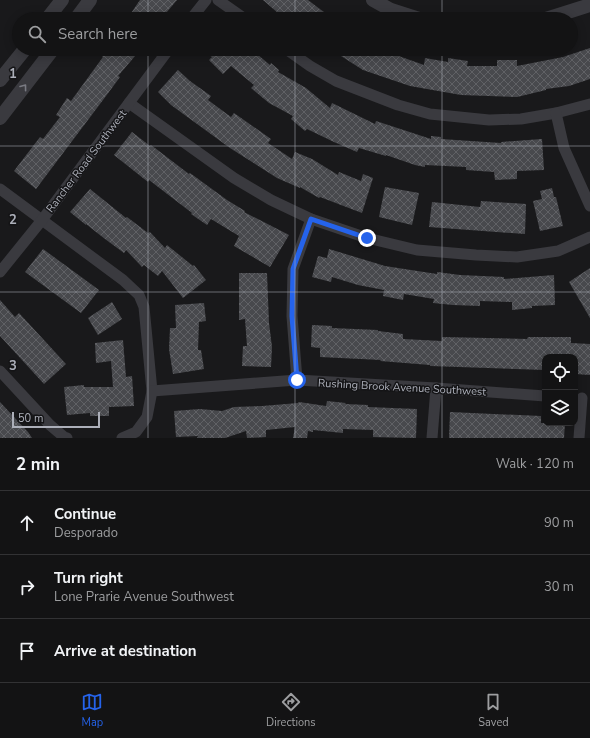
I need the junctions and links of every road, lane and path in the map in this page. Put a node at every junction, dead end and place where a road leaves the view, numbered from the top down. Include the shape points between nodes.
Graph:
1 (62, 0) edge
2 (90, 0) edge
3 (206, 0) edge
4 (218, 0) edge
5 (373, 0) edge
6 (590, 5) edge
7 (53, 12) edge
8 (81, 12) edge
9 (197, 12) edge
10 (235, 12) edge
11 (397, 12) edge
12 (568, 12) edge
13 (19, 56) edge
14 (48, 56) edge
15 (164, 56) edge
16 (296, 56) edge
17 (0, 80) edge
18 (129, 103) junction
19 (590, 104) edge
20 (556, 113) junction
21 (0, 118) edge
22 (0, 190) edge
23 (590, 206) edge
24 (311, 219) junction
25 (42, 220) junction
26 (590, 236) edge
27 (0, 272) edge
28 (0, 371) edge
29 (297, 380) junction
30 (436, 388) junction
31 (152, 391) junction
32 (542, 396) edge
33 (582, 398) edge
34 (67, 438) edge
35 (122, 438) edge
36 (432, 438) edge
37 (579, 438) edge

1 - 7 street
2 - 8 street
3 - 9 street
4 - 10 street
5 - 11 street
6 - 12 street
13 - 17 street
21 -> 14 street
15 - 18 street, Rancher Road Southwest
16 - 20 street via 336,81 398,105 430,114 489,120 521,119
18 - 24 street via 234,178 271,200
18 - 25 street, Rancher Road Southwest
19 - 20 street
20 - 23 street via 564,148
22 - 25 street
24 - 26 street via 367,238 417,250 476,255 517,257 558,251
24 - 29 street via 293,269 292,316
25 - 27 street, Rancher Road Southwest
25 - 31 street via 123,280 139,295 144,307
28 - 34 street via 50,425
29 - 30 street, Rushing Brook Avenue Southwest
29 - 31 street, Rushing Brook Avenue Southwest
30 - 32 street, Rushing Brook Avenue Southwest
30 - 36 street
31 - 35 street via 147,417 136,432
33 - 37 street

